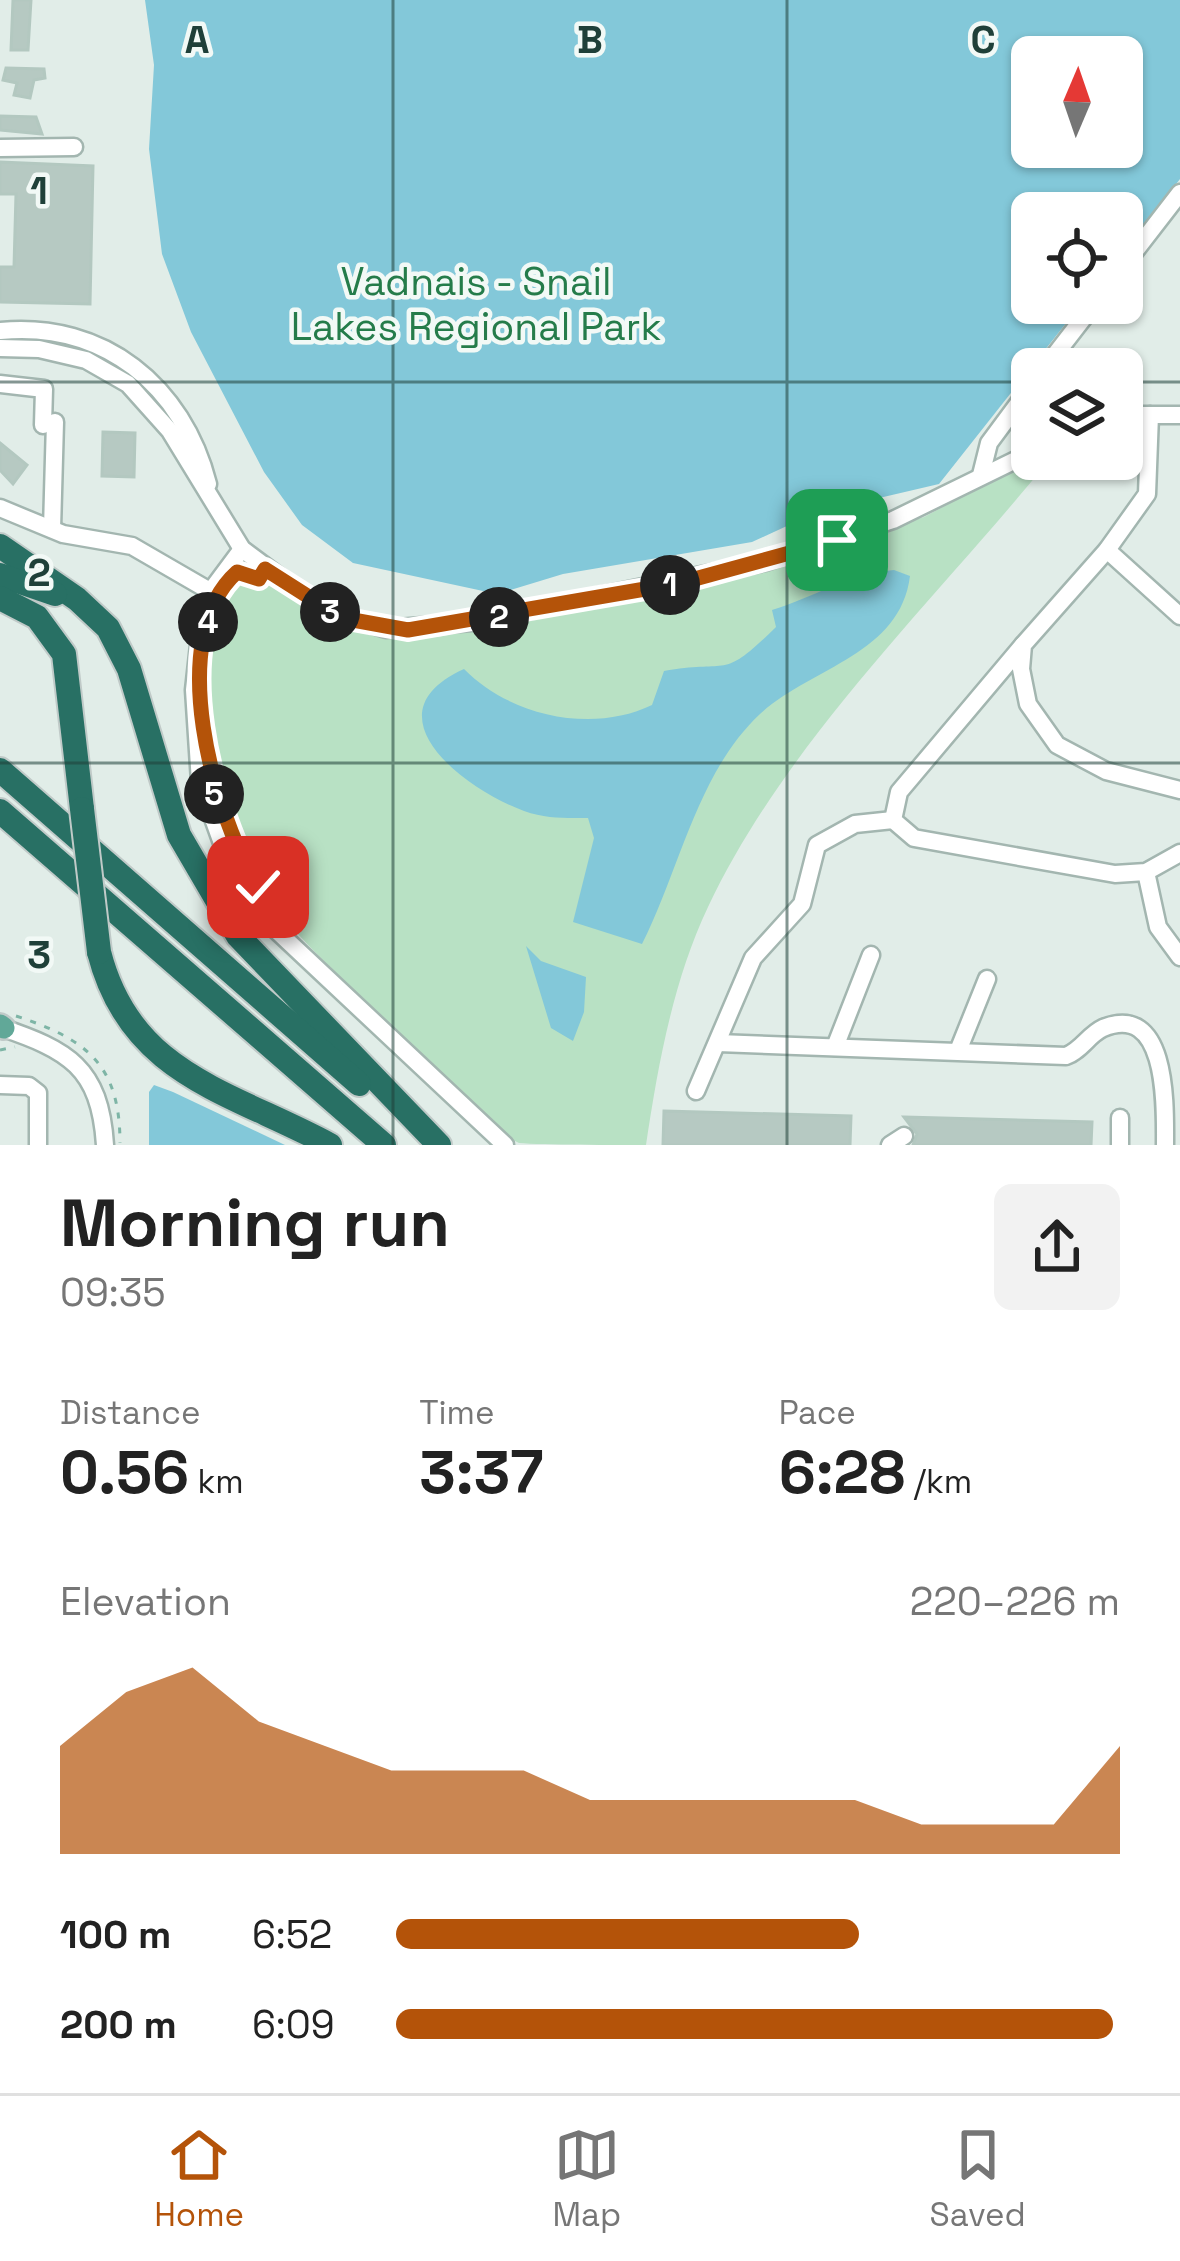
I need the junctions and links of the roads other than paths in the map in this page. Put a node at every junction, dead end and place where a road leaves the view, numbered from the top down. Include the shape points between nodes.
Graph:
1 (74, 147) dead end
2 (0, 148) edge
3 (1180, 193) edge
4 (1143, 241) edge
5 (1079, 324) edge
6 (0, 331) edge
7 (0, 348) edge
8 (1060, 348) edge
9 (116, 366) junction
10 (0, 384) edge
11 (1011, 413) edge
12 (1143, 415) edge
13 (1150, 415) junction
14 (1180, 415) edge
15 (1011, 461) edge
16 (981, 475) junction
17 (0, 508) edge
18 (52, 529) junction
19 (0, 546) edge
20 (242, 549) junction
21 (1107, 550) junction
22 (0, 575) edge
23 (208, 590) junction
24 (0, 598) edge
25 (1180, 616) edge
26 (113, 640) junction
27 (1023, 645) junction
28 (0, 770) edge
29 (1180, 790) edge
30 (0, 811) edge
31 (893, 820) junction
32 (1180, 853) edge
33 (1146, 872) junction
34 (871, 955) dead end
35 (1180, 957) edge
36 (987, 979) dead end
37 (4, 1030) edge
38 (718, 1043) junction
39 (835, 1047) junction
40 (958, 1052) junction
41 (0, 1084) edge
42 (696, 1090) dead end
43 (1120, 1118) dead end
44 (38, 1145) edge
45 (105, 1145) edge
46 (330, 1145) edge
47 (384, 1145) edge
48 (429, 1145) edge
49 (439, 1145) edge
50 (505, 1145) edge
51 (1120, 1145) edge
52 (1165, 1145) edge

1 - 2 street
3 - 4 street
5 - 8 street
6 - 9 street via 59,332
7 - 9 street
9 - 20 street via 158,413
10 - 18 street via 44,389
11 - 16 street via 989,443
12 - 13 street
13 - 14 street
13 - 21 street via 1147,494
15 - 16 street
16 - 20 street via 837,540 625,594 433,628 386,629 324,610
17 - 18 street
18 - 23 street via 132,545
19 - 26 highway via 88,607
20 - 23 street
21 - 25 street
21 - 27 street
22 - 26 highway via 70,602
23 - 50 street via 198,624 194,729 200,782 228,860 277,931
24 - 46 highway, bridge via 37,617 64,654 99,952 119,1010 144,1044 191,1076
26 - 49 highway via 129,670 166,805 226,918
27 - 29 street via 1028,704 1057,745 1106,771
27 - 31 street via 898,792
28 - 48 highway
30 - 47 highway
31 - 33 street via 914,838 1114,874
31 - 38 street via 855,824 817,845 802,904 753,958
32 - 33 street
33 - 35 street via 1158,927
34 - 39 street
36 - 40 street
37 - 45 street via 79,1065 98,1097
38 - 39 street
38 - 42 street
39 - 40 street
40 - 52 street via 1066,1056 1104,1028 1138,1029 1159,1053
41 - 44 street via 38,1093
43 - 51 street

